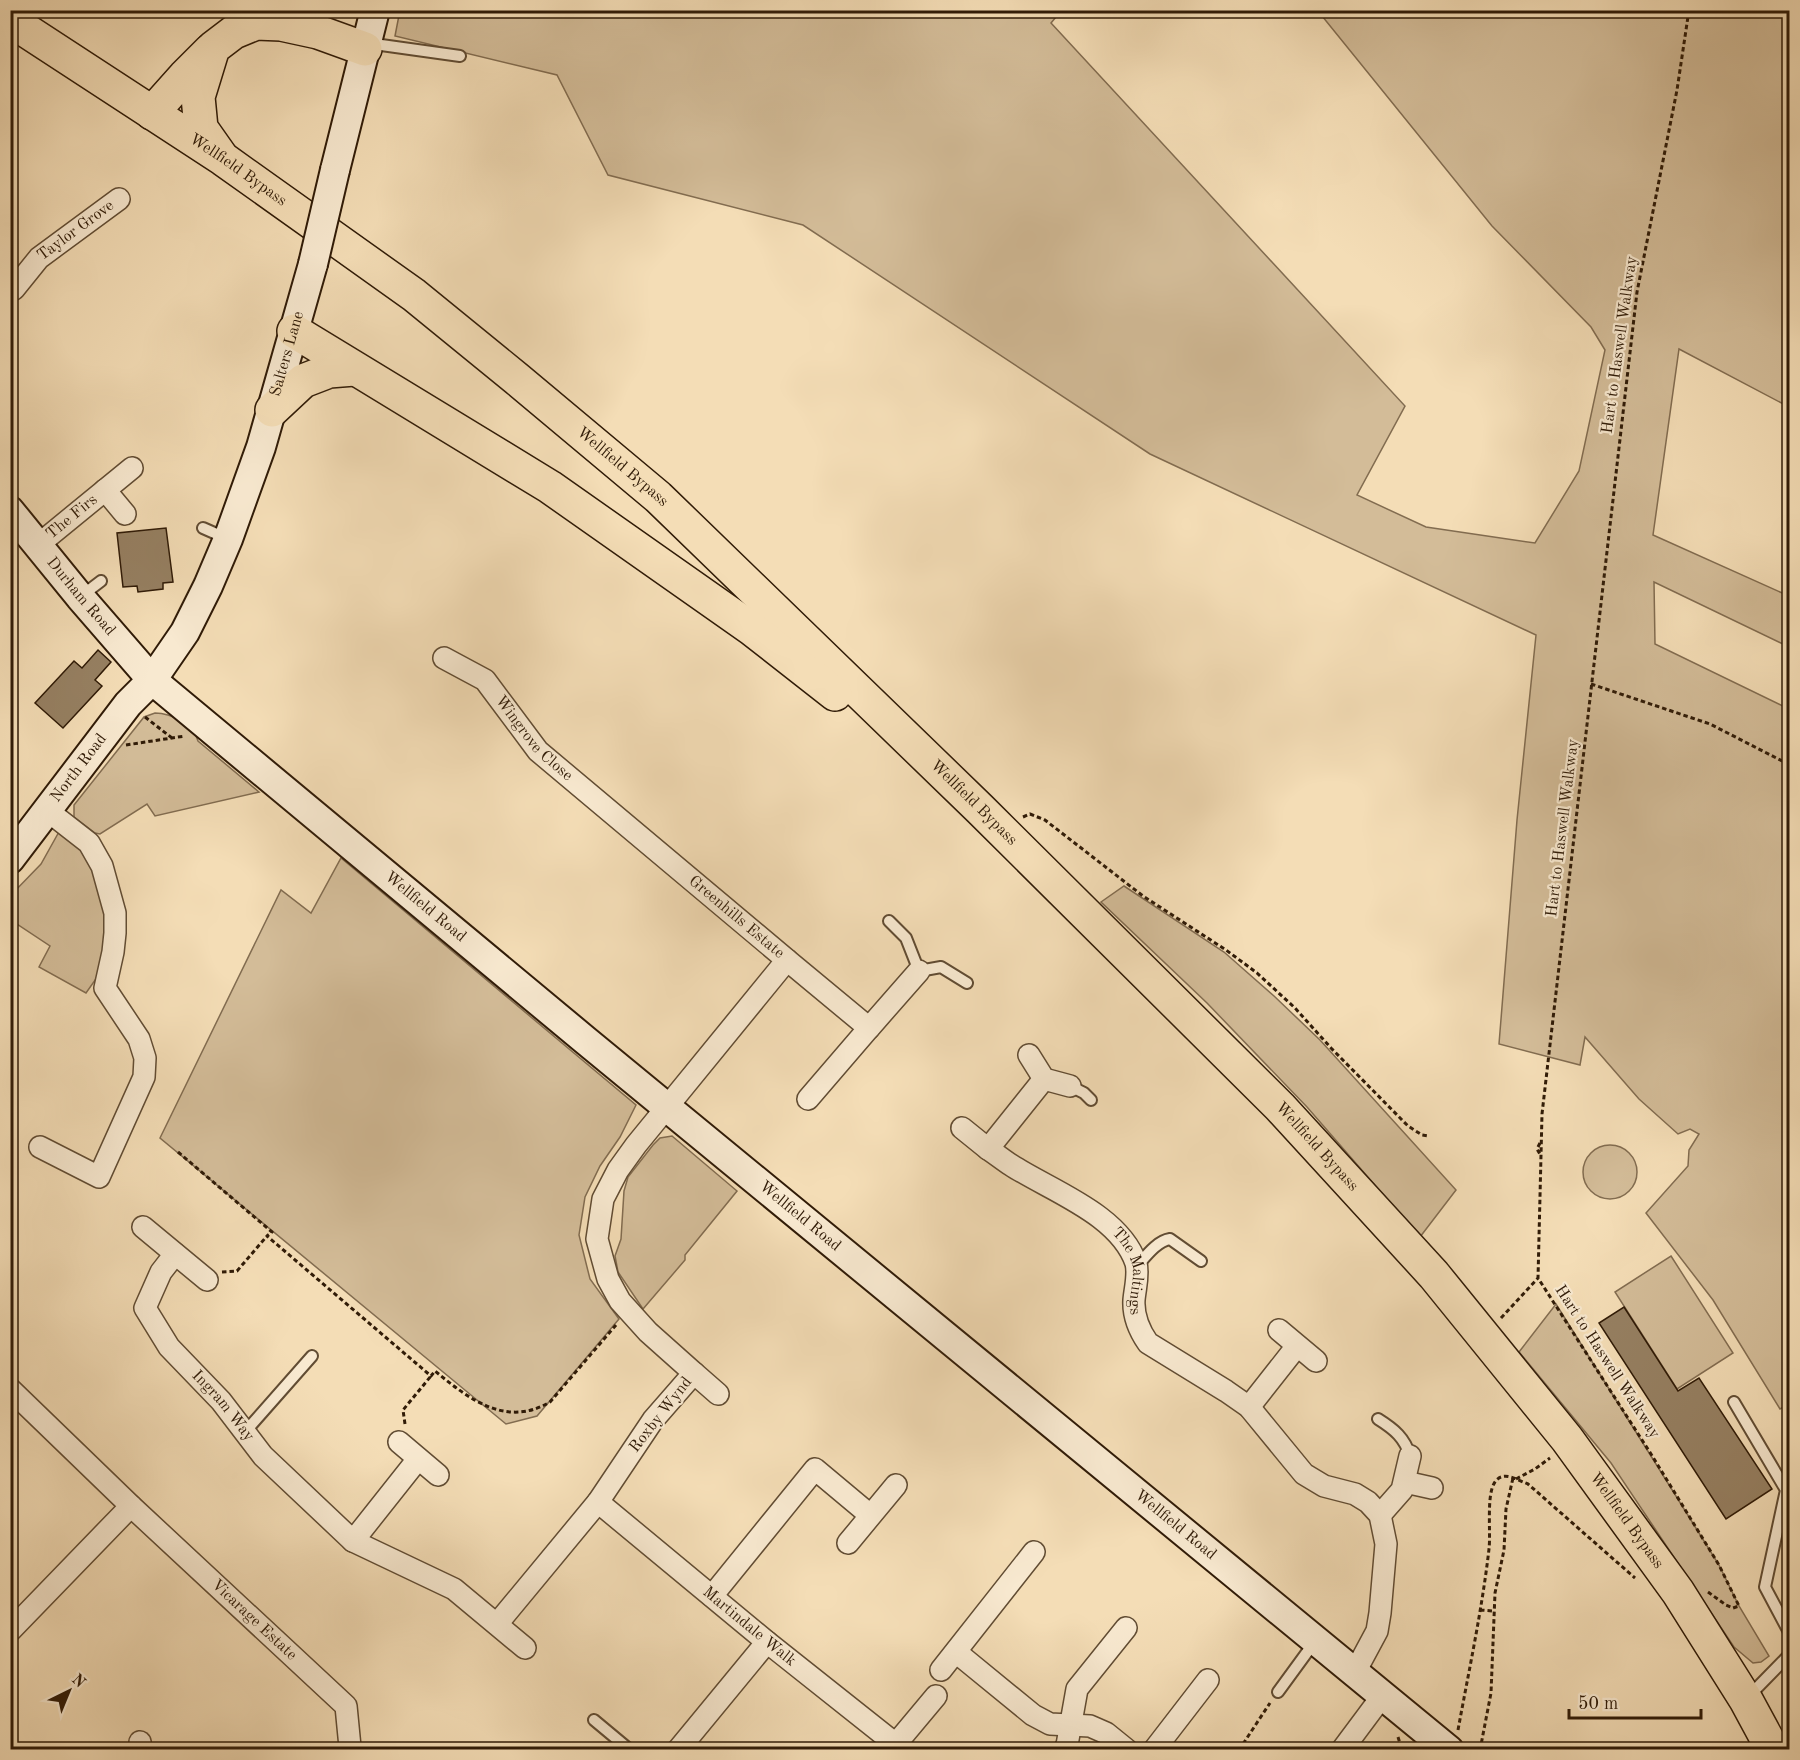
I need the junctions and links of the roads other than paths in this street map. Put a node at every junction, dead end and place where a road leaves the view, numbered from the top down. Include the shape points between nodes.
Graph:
1 (375, 10) edge
2 (10, 20) edge
3 (365, 46) junction
4 (213, 48) junction
5 (460, 56) dead end
6 (152, 113) junction
7 (223, 159) junction
8 (119, 199) dead end
9 (10, 291) edge
10 (294, 331) junction
11 (354, 369) junction
12 (272, 410) junction
13 (132, 468) dead end
14 (105, 490) junction
15 (10, 511) edge
16 (125, 514) dead end
17 (38, 545) junction
18 (444, 658) dead end
19 (152, 680) junction
20 (48, 811) junction
21 (991, 819) junction
22 (622, 823) joint
23 (10, 859) edge
24 (889, 921) dead end
25 (787, 960) junction
26 (919, 971) junction
27 (967, 983) dead end
28 (869, 1028) junction
29 (1029, 1055) dead end
30 (1044, 1079) junction
31 (1070, 1086) joint
32 (808, 1099) dead end
33 (1091, 1100) dead end
34 (667, 1108) junction
35 (963, 1128) dead end
36 (40, 1147) dead end
37 (988, 1149) junction
38 (143, 1227) dead end
39 (175, 1254) junction
40 (1201, 1261) dead end
41 (1137, 1266) junction
42 (207, 1280) road end
43 (1279, 1330) dead end
44 (1297, 1346) junction
45 (312, 1356) dead end
46 (1317, 1361) dead end
47 (694, 1373) junction
48 (10, 1389) edge
49 (718, 1394) dead end
50 (1734, 1402) dead end
51 (1249, 1407) junction
52 (1378, 1419) dead end
53 (245, 1432) junction
54 (399, 1442) road end
55 (1410, 1456) joint
56 (418, 1459) junction
57 (438, 1475) dead end
58 (1405, 1482) junction
59 (896, 1485) dead end
60 (1432, 1488) dead end
61 (598, 1502) junction
62 (131, 1506) junction
63 (870, 1515) junction
64 (1380, 1515) junction
65 (353, 1541) junction
66 (848, 1544) dead end
67 (1034, 1552) dead end
68 (712, 1596) junction
69 (496, 1624) junction
70 (1126, 1628) dead end
71 (10, 1631) edge
72 (1790, 1634) edge
73 (1316, 1640) junction
74 (767, 1642) junction
75 (525, 1648) dead end
76 (956, 1652) junction
77 (1790, 1654) edge
78 (941, 1670) dead end
79 (1355, 1672) junction
80 (1208, 1680) dead end
81 (1278, 1692) road end
82 (1383, 1695) junction
83 (936, 1696) dead end
84 (1746, 1700) junction
85 (594, 1720) dead end
86 (1070, 1726) junction
87 (1453, 1744) edge
88 (899, 1747) edge
89 (349, 1748) edge
90 (630, 1749) edge
91 (678, 1749) edge
92 (1064, 1749) edge
93 (1127, 1749) edge
94 (1154, 1749) edge
95 (1342, 1749) edge
96 (1773, 1749) edge

1 - 3 street, Salters Lane
2 - 6 main road, Wellfield Bypass
3 - 4 main road via 281,24 256,23 234,32
3 - 5 lane
3 - 10 street, Salters Lane, bridge
4 - 6 main road
4 - 7 main road via 198,97 201,128
6 - 7 main road, Wellfield Bypass
7 - 21 main road, Wellfield Bypass via 414,296 658,497
8 - 9 street, Taylor Grove via 39,258
10 - 11 main road
10 - 12 street, Salters Lane
11 - 12 main road via 329,371 303,381
11 - 21 main road via 550,487 752,629
12 - 19 street, Salters Lane via 215,534 208,586
13 - 14 street, The Firs
14 - 16 street, The Firs
14 - 17 street, The Firs
15 - 17 street, Durham Road
17 - 19 street, Durham Road via 91,589
18 - 22 street, Wingrove Close via 485,680 538,751
19 - 20 street, North Road via 128,704
19 - 34 street, Wellfield Road
20 - 23 street, North Road
20 - 36 street via 89,843 102,866 115,913 105,988 139,1039 145,1058 144,1077 99,1177
21 - 84 main road, Wellfield Bypass via 1280,1107 1434,1275 1567,1439 1678,1592
22 - 25 street, Greenhills Estate
24 - 26 lane via 906,938
25 - 28 street
25 - 34 street, Greenhills Estate
26 - 27 lane via 941,967
26 - 28 street
28 - 32 street
29 - 30 street
30 - 31 street
30 - 37 street
31 - 33 lane
34 - 47 street, Roxby Wynd via 618,1170 603,1199 597,1239 608,1279 620,1301
34 - 73 street, Wellfield Road
35 - 37 street, The Maltings
37 - 41 street, The Maltings via 1095,1214 1128,1247
38 - 39 street
39 - 42 street
39 - 53 street, Ingram Way via 161,1272 145,1308 169,1347
40 - 41 lane via 1170,1239 1164,1240
41 - 51 street, The Maltings via 1135,1318 1148,1343
43 - 44 street
44 - 46 street
44 - 51 street
45 - 53 lane
47 - 49 street
47 - 61 street, Roxby Wynd via 653,1420
48 - 62 street, Vicarage Estate
50 - 72 lane via 1786,1490 1765,1587
51 - 64 street, The Maltings via 1304,1474 1324,1486 1355,1494
52 - 55 lane via 1401,1437
53 - 65 street, Ingram Way via 263,1456
54 - 56 street
55 - 58 street
56 - 57 street
56 - 65 street
58 - 60 street
58 - 64 street
59 - 63 street
61 - 68 street, Martindale Walk
61 - 69 street, Roxby Wynd
62 - 71 street
62 - 89 street, Vicarage Estate via 346,1706
63 - 66 street
63 - 68 street via 815,1469
64 - 79 street via 1386,1544 1380,1613 1377,1631
65 - 69 street, Ingram Way via 454,1589
67 - 76 street
68 - 74 street, Martindale Walk
69 - 75 street, Ingram Way
70 - 86 street via 1077,1689
73 - 79 street, Wellfield Road
73 - 81 lane
74 - 88 street, Martindale Walk
74 - 91 street
76 - 78 street
76 - 86 street via 1033,1715 1050,1724
77 - 84 lane
79 - 82 street, Wellfield Road
80 - 94 street
82 - 87 street, Wellfield Road via 1420,1726
82 - 95 street
83 - 88 street
84 - 96 main road, Wellfield Bypass
85 - 90 lane
86 - 92 street
86 - 93 street via 1090,1726

